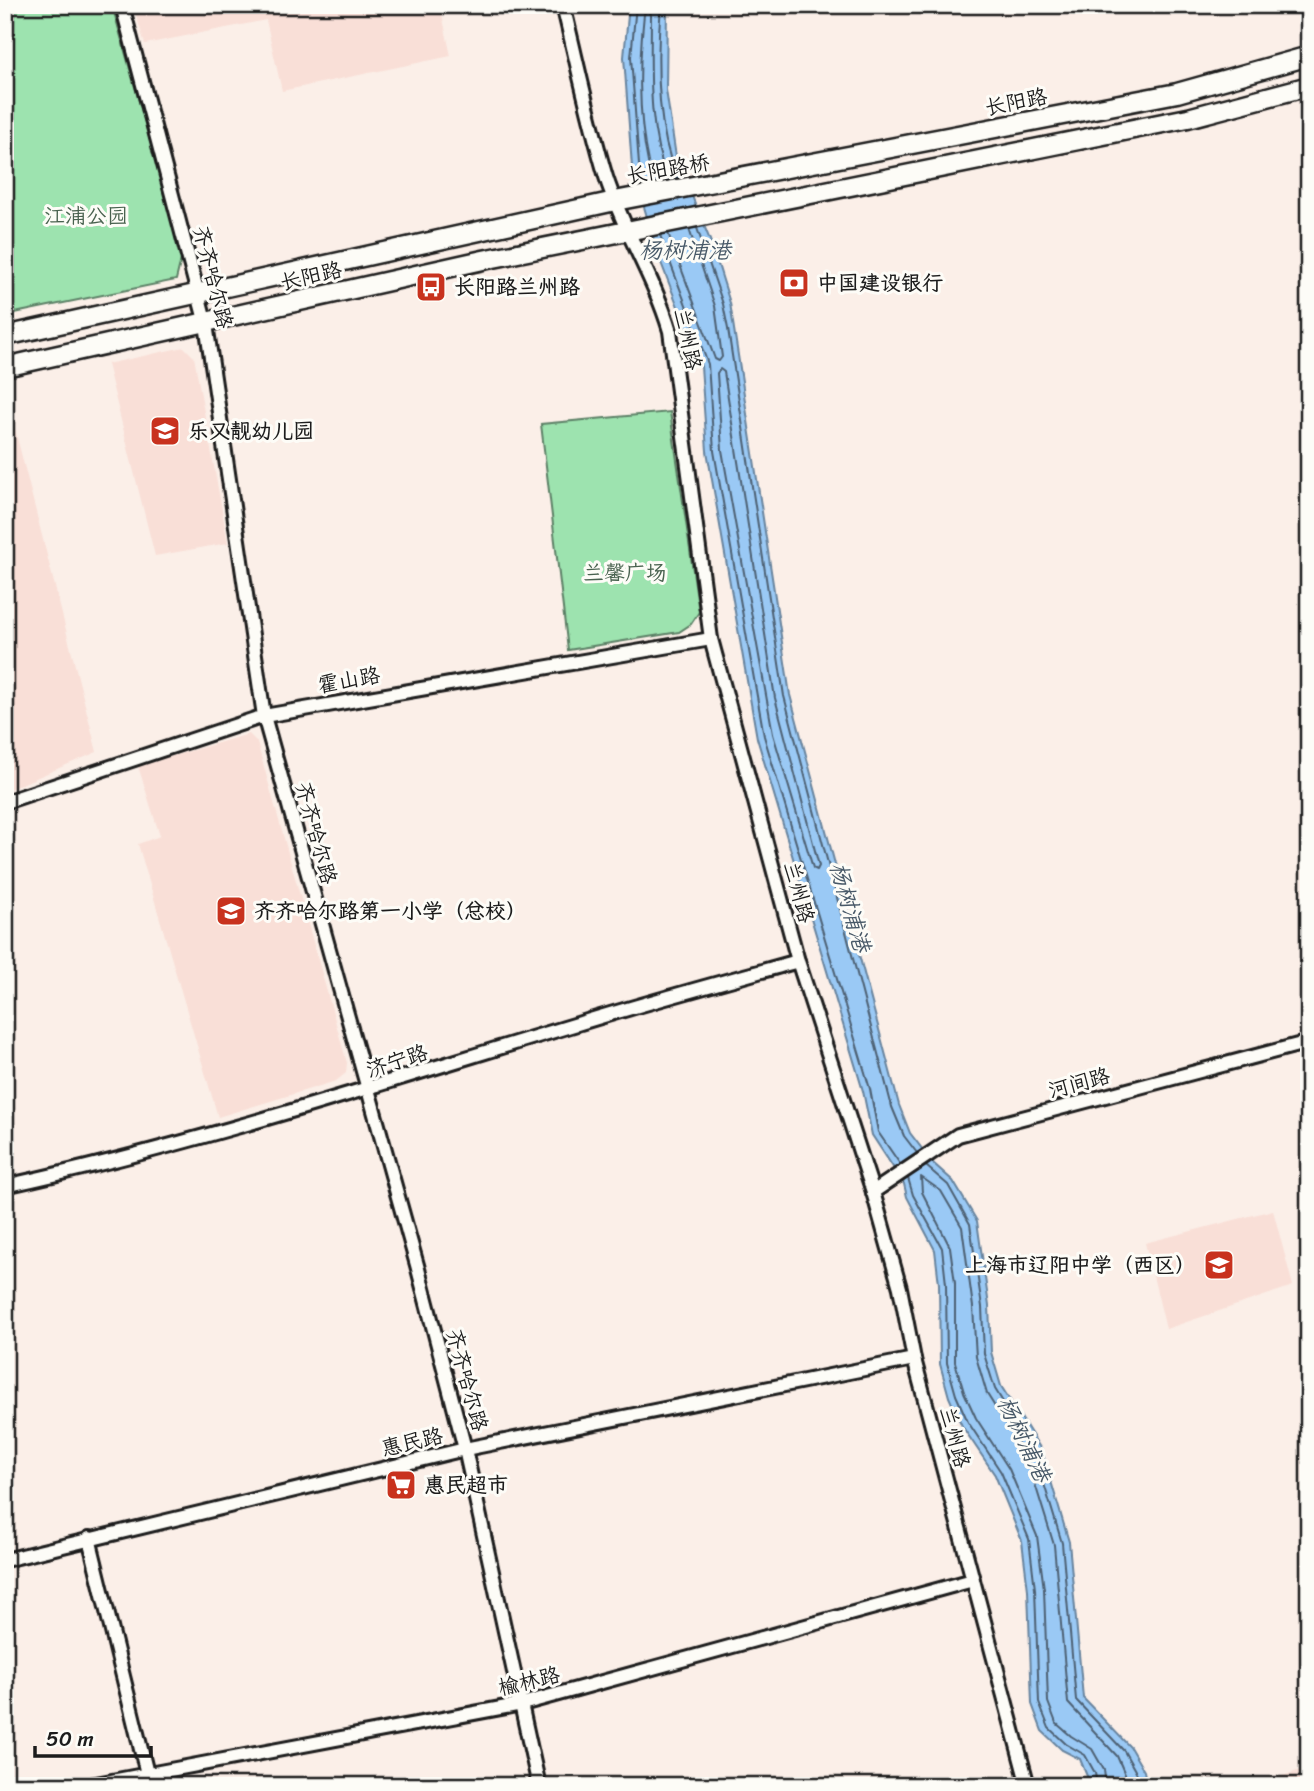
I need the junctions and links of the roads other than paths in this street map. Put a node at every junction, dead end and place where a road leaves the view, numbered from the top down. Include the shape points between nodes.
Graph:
1 (122, 5) edge
2 (563, 5) edge
3 (1309, 56) edge
4 (1309, 86) edge
5 (729, 180) joint
6 (615, 201) junction
7 (626, 230) junction
8 (198, 292) junction
9 (206, 324) junction
10 (5, 336) edge
11 (5, 367) edge
12 (711, 639) junction
13 (264, 716) junction
14 (5, 802) edge
15 (798, 961) junction
16 (1309, 1042) edge
17 (367, 1091) junction
18 (5, 1186) edge
19 (873, 1192) junction
20 (914, 1359) junction
21 (465, 1449) junction
22 (89, 1538) junction
23 (5, 1560) edge
24 (974, 1580) junction
25 (522, 1704) junction
26 (149, 1780) edge
27 (85, 1786) edge
28 (539, 1786) edge
29 (1028, 1786) edge

1 - 8 street, 齐齐哈尔路
2 - 6 street, 兰州路
3 - 5 main road, 长阳路 via 1177,93
4 - 7 main road via 1188,118
5 - 6 main road, 长阳路桥
6 - 7 street, 兰州路
6 - 8 main road, 长阳路
7 - 9 main road, 长阳路
7 - 12 street, 兰州路 via 670,331
8 - 9 street, 齐齐哈尔路
8 - 10 main road, 长阳路
9 - 11 main road, 长阳路
9 - 13 street, 齐齐哈尔路
12 - 13 street, 霍山路
12 - 15 street, 兰州路
13 - 14 street, 霍山路
13 - 17 street, 齐齐哈尔路
15 - 17 street, 济宁路
15 - 19 street, 兰州路
16 - 19 street, 河间路 via 972,1130
17 - 18 street, 济宁路 via 126,1159
17 - 21 street, 齐齐哈尔路
19 - 20 street, 兰州路
20 - 21 street, 惠民路
20 - 24 street, 兰州路
21 - 22 street, 惠民路
21 - 25 street, 齐齐哈尔路
22 - 23 street, 惠民路
22 - 26 street
24 - 25 street, 榆林路
24 - 29 street, 兰州路
25 - 26 street, 榆林路
25 - 28 street, 齐齐哈尔路
26 - 27 street, 榆林路

